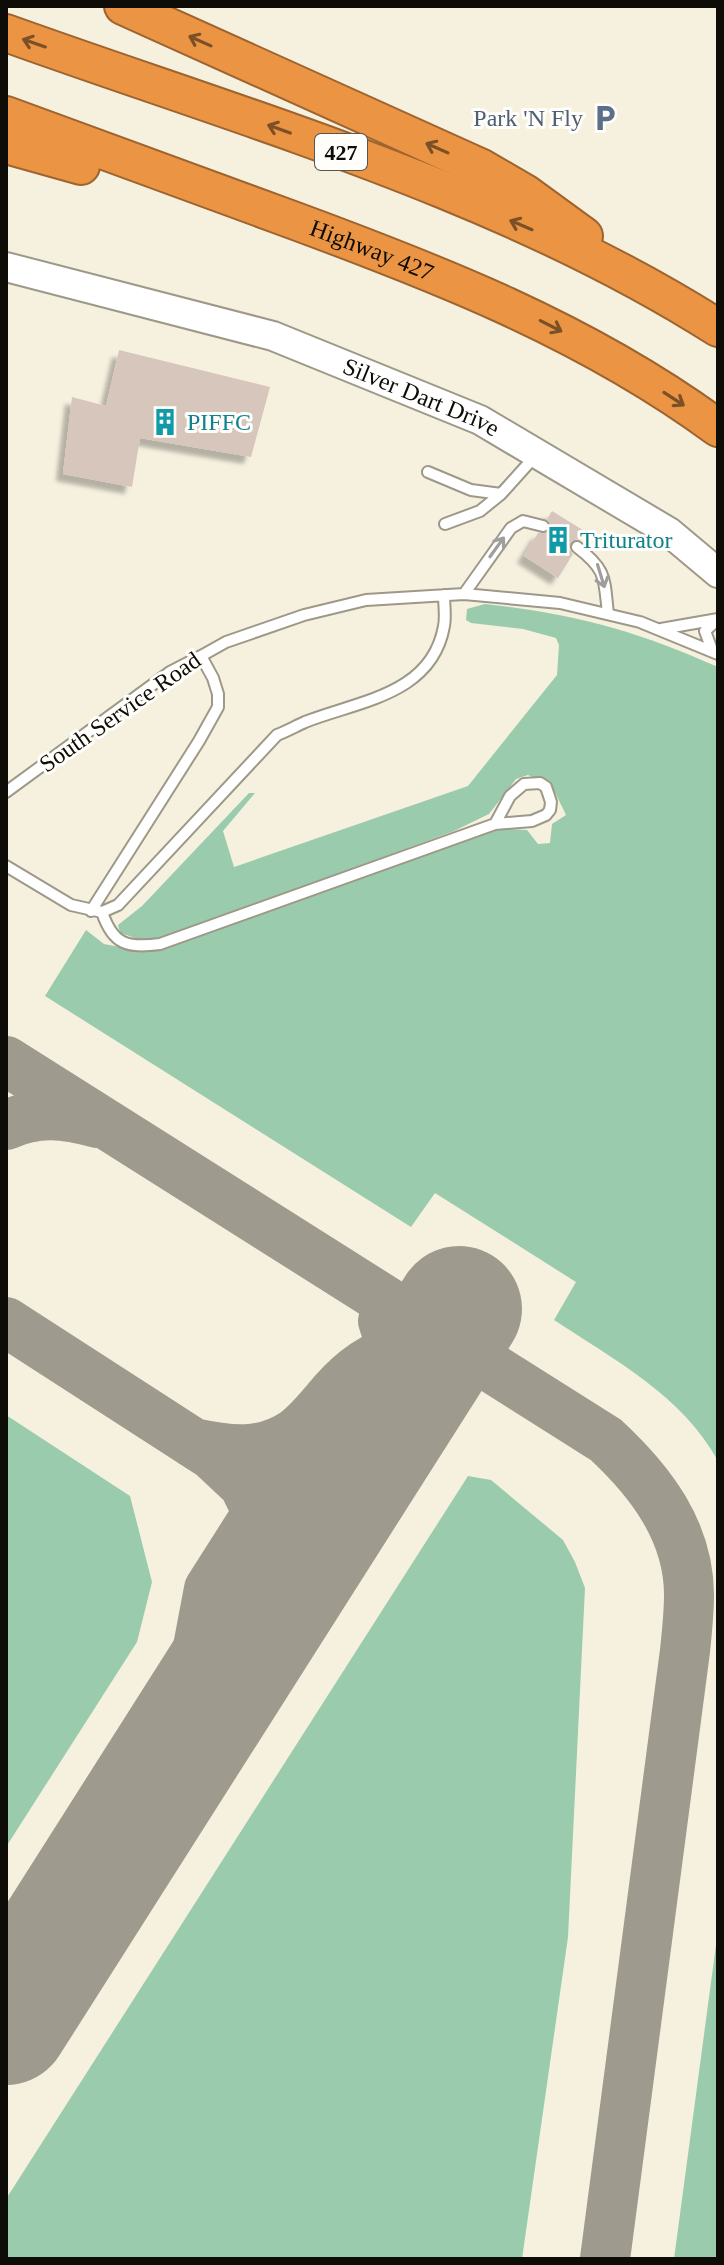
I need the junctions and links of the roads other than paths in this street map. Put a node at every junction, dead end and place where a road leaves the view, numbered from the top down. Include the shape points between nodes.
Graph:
1 (123, 6) edge
2 (6, 33) edge
3 (6, 115) edge
4 (6, 145) edge
5 (350, 241) junction
6 (6, 267) edge
7 (6, 283) edge
8 (91, 291) junction
9 (666, 295) junction
10 (718, 328) edge
11 (718, 428) edge
12 (537, 454) junction
13 (428, 472) dead end
14 (501, 494) junction
15 (445, 524) dead end
16 (543, 526) dead end
17 (577, 547) dead end
18 (718, 573) edge
19 (464, 594) junction
20 (444, 595) junction
21 (608, 614) junction
22 (718, 620) edge
23 (660, 629) junction
24 (715, 652) edge
25 (201, 656) junction
26 (6, 792) edge
27 (495, 824) junction
28 (6, 866) edge
29 (96, 912) junction

9 -> 1 highway via 482,168
9 -> 2 highway, 427 via 566,244 393,172
3 - 5 highway, Highway 427
4 - 5 highway
5 -> 11 highway, Highway 427 via 568,335
6 - 8 street, Silver Dart Drive
7 - 8 street, Silver Dart Drive
8 - 12 street, Silver Dart Drive via 273,336 480,420
9 - 10 highway, 427
12 - 14 lane
12 - 18 street, Silver Dart Drive via 669,532
13 - 14 lane via 471,490
14 - 15 lane via 480,511
19 -> 16 lane via 511,528 523,521
17 -> 21 lane via 597,562
19 - 20 lane, South Service Road
19 - 21 lane, South Service Road via 560,603
20 - 25 lane, South Service Road via 366,600 304,615
20 - 29 lane via 445,624 423,667 376,700 277,735 138,886 118,905
21 - 23 lane, South Service Road
22 - 23 lane, South Service Road
22 - 24 lane, South Service Road via 705,631
23 - 24 lane, South Service Road
25 - 26 lane, South Service Road via 170,672
25 - 29 lane via 213,678 218,707
27 - 27 lane via 546,815 551,802 546,787 524,784 510,796
27 - 29 lane via 160,944 126,944
28 - 29 lane via 71,905

